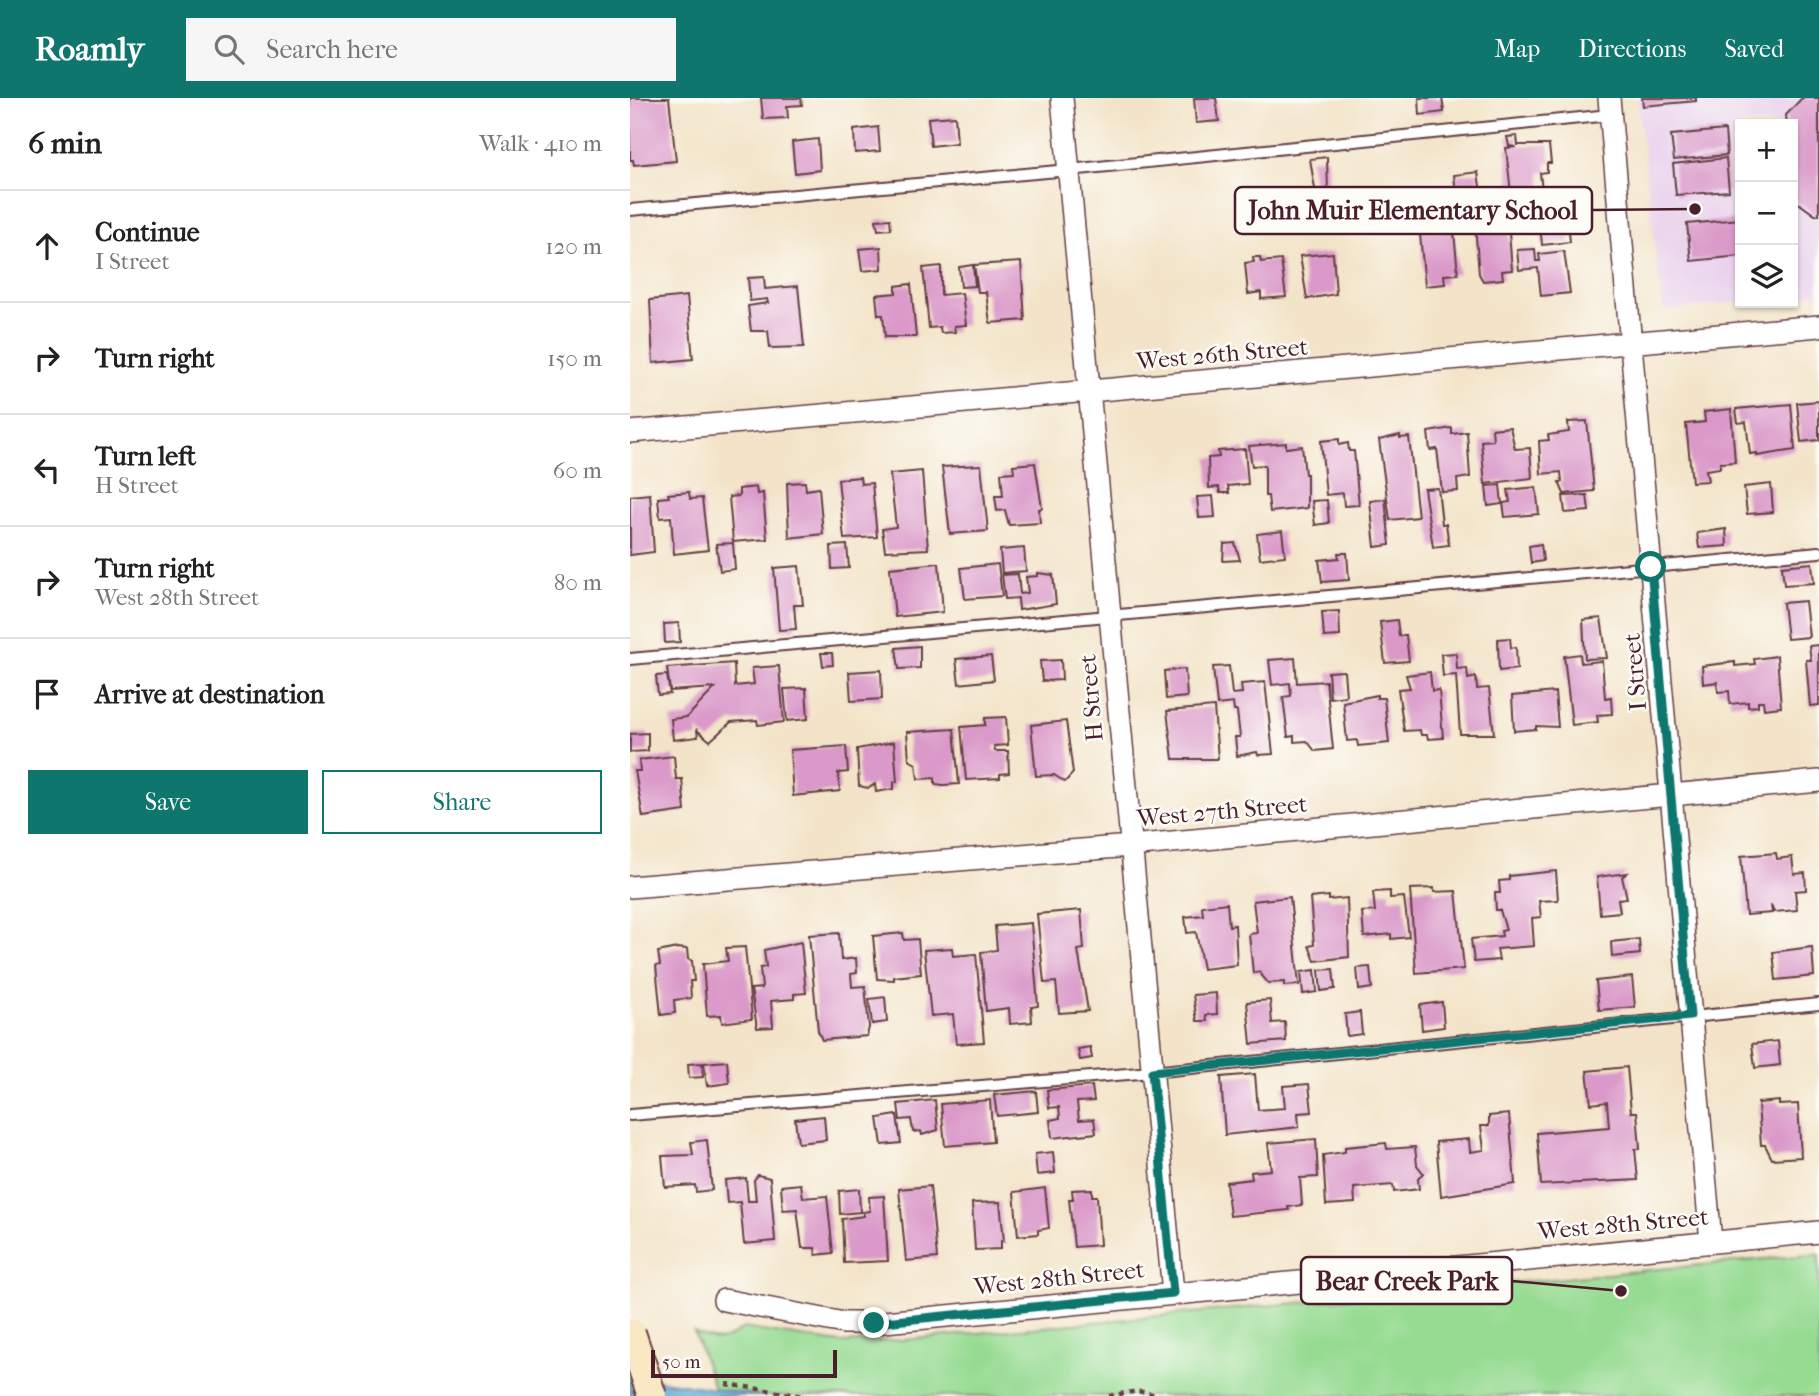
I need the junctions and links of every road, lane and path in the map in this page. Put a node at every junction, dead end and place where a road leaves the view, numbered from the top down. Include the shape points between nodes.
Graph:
1 (1062, 98) edge
2 (1610, 106) edge
3 (1069, 170) junction
4 (630, 210) edge
5 (1819, 326) edge
6 (1631, 343) junction
7 (1089, 393) junction
8 (630, 432) edge
9 (1819, 552) edge
10 (1651, 567) junction
11 (1111, 618) junction
12 (630, 659) edge
13 (1819, 781) edge
14 (1672, 796) junction
15 (1129, 846) junction
16 (630, 887) edge
17 (1819, 1004) edge
18 (1690, 1016) junction
19 (1152, 1072) junction
20 (630, 1115) edge
21 (1819, 1232) edge
22 (1711, 1242) junction
23 (1173, 1293) junction
24 (724, 1300) dead end
25 (631, 1333) edge
26 (726, 1384) dead end
27 (652, 1396) edge
28 (804, 1396) edge
29 (1109, 1396) edge
30 (1161, 1396) edge

1 - 3 street, H Street
2 - 3 lane
2 - 6 street, I Street
3 - 4 lane
3 - 7 street, H Street
5 - 6 street, West 26th Street
6 - 7 street, West 26th Street
6 - 10 street, I Street
7 - 8 street, West 26th Street
7 - 11 street, H Street
9 - 10 lane
10 - 11 lane
10 - 14 street, I Street
11 - 12 lane
11 - 15 street, H Street
13 - 14 street, West 27th Street
14 - 15 street, West 27th Street
14 - 18 street, I Street
15 - 16 street, West 27th Street
15 - 19 street, H Street
17 - 18 lane
18 - 19 lane
18 - 22 street, I Street
19 - 20 lane
19 - 23 street, H Street
21 - 22 street, West 28th Street
22 - 23 street, West 28th Street
23 - 24 street, West 28th Street via 844,1324
25 - 27 main road, bridge
26 - 28 path
29 - 30 path via 1138,1391

